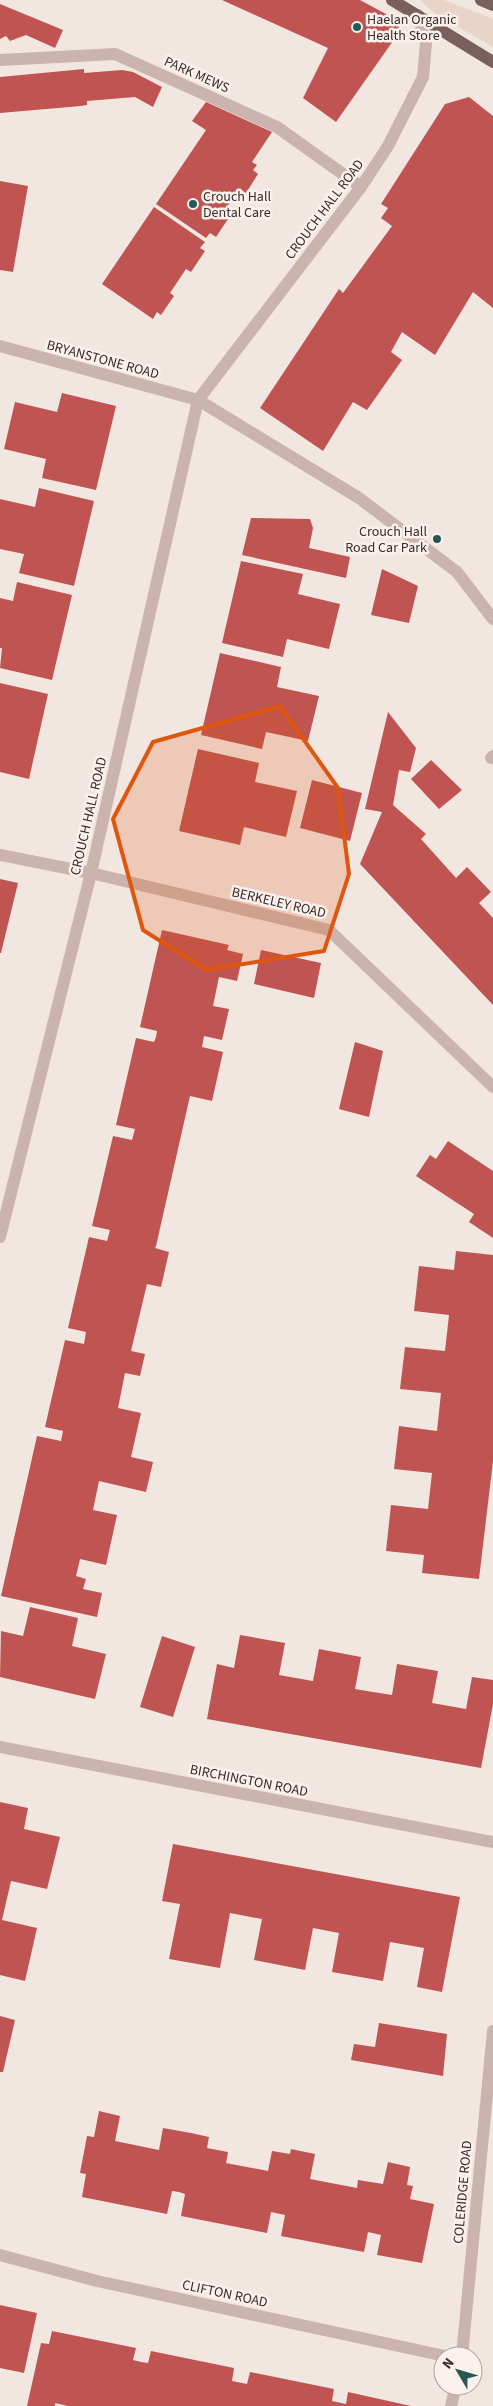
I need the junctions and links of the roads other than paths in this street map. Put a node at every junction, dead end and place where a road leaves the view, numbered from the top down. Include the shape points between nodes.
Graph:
1 (392, 0) edge
2 (481, 0) edge
3 (493, 5) edge
4 (418, 15) junction
5 (0, 60) edge
6 (493, 62) edge
7 (361, 187) junction
8 (0, 346) edge
9 (198, 400) junction
10 (493, 619) edge
11 (0, 855) edge
12 (90, 873) junction
13 (493, 1086) edge
14 (0, 1237) edge
15 (0, 1747) edge
16 (493, 1842) edge
17 (493, 2031) edge
18 (0, 2256) edge
19 (463, 2346) edge
20 (433, 2353) edge

1 - 4 main road
2 - 3 main road
4 - 6 main road
4 - 7 street, CROUCH HALL ROAD via 426,43 422,77 388,146
5 - 7 street, PARK MEWS via 115,54 277,127
7 - 9 street, CROUCH HALL ROAD
8 - 9 street, BRYANSTONE ROAD
9 - 10 street via 359,498 457,572
9 - 12 street, CROUCH HALL ROAD
11 - 12 street, BERKELEY ROAD
12 - 13 street, BERKELEY ROAD via 330,930
12 - 14 street, CROUCH HALL ROAD
15 - 16 street, BIRCHINGTON ROAD
17 - 19 street, COLERIDGE ROAD
18 - 20 street, CLIFTON ROAD

